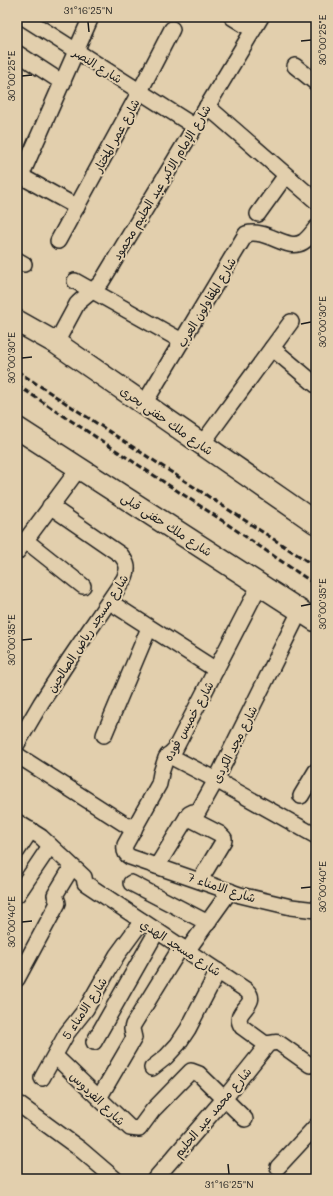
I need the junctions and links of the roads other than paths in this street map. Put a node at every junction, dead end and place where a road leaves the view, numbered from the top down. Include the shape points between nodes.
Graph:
1 (23, 17) edge
2 (91, 17) edge
3 (232, 17) edge
4 (261, 17) edge
5 (172, 29) dead end
6 (253, 30) junction
7 (77, 51) junction
8 (17, 53) edge
9 (295, 66) dead end
10 (63, 83) junction
11 (316, 83) edge
12 (140, 91) junction
13 (207, 106) junction
14 (194, 126) junction
15 (19, 175) edge
16 (286, 175) junction
17 (316, 201) edge
18 (77, 207) junction
19 (258, 214) dead end
20 (316, 228) edge
21 (58, 241) dead end
22 (75, 281) dead end
23 (93, 291) junction
24 (17, 321) edge
25 (291, 322) dead end
26 (182, 341) junction
27 (56, 343) junction
28 (272, 348) junction
29 (316, 384) edge
30 (144, 404) junction
31 (19, 434) edge
32 (202, 444) junction
33 (80, 467) junction
34 (50, 506) junction
35 (316, 523) edge
36 (21, 546) edge
37 (260, 584) junction
38 (83, 586) dead end
39 (110, 602) junction
40 (308, 616) edge
41 (149, 628) junction
42 (216, 670) junction
43 (104, 735) dead end
44 (17, 744) edge
45 (17, 755) edge
46 (168, 755) junction
47 (316, 771) edge
48 (216, 780) junction
49 (302, 796) dead end
50 (187, 817) junction
51 (17, 822) edge
52 (31, 830) junction
53 (134, 830) junction
54 (316, 836) edge
55 (50, 846) junction
56 (17, 851) edge
57 (130, 857) joint
58 (157, 866) junction
59 (72, 867) junction
60 (200, 880) junction
61 (131, 883) dead end
62 (230, 891) junction
63 (17, 895) edge
64 (316, 910) edge
65 (142, 921) junction
66 (208, 923) junction
67 (156, 931) junction
68 (184, 949) junction
69 (218, 971) junction
70 (17, 980) edge
71 (94, 1042) dead end
72 (268, 1044) junction
73 (54, 1056) junction
74 (316, 1063) edge
75 (152, 1068) dead end
76 (42, 1078) dead end
77 (99, 1098) junction
78 (224, 1099) junction
79 (19, 1110) edge
80 (245, 1119) dead end
81 (316, 1126) edge
82 (278, 1167) dead end
83 (115, 1179) edge
84 (155, 1179) edge

1 - 7 street, شارع النصر
2 - 7 street
3 - 6 street
4 - 6 street, شارع الإمام الاكبر عبد الحليم محمود
5 - 12 street, شارع عمر المختار
6 - 13 street, شارع الإمام الاكبر عبد الحليم محمود
7 - 10 street
7 - 12 street, شارع النصر
8 - 10 street
9 - 11 street
10 - 15 street
12 - 14 street, شارع النصر
12 - 18 street, شارع عمر المختار
13 - 14 street, شارع الإمام الاكبر عبد الحليم محمود
13 - 16 street
14 - 23 street, شارع الإمام الاكبر عبد الحليم محمود
15 - 18 street
16 - 17 street
16 - 19 street
18 - 21 street, شارع عمر المختار
20 - 26 street, شارع المقاولون العرب via 303,242 290,245 263,234 246,234
22 - 23 street
23 - 26 street
23 - 27 street, شارع الإمام الاكبر عبد الحليم محمود via 77,304
24 - 27 street, شارع ملك حفنى بحرى
25 - 28 street
26 - 30 street, شارع المقاولون العرب
27 - 30 street, شارع ملك حفنى بحرى
28 - 29 street
28 - 32 street
30 - 32 street, شارع ملك حفنى بحرى
31 - 33 street, شارع ملك حفنى قبلى
32 - 35 street, شارع ملك حفنى بحرى
33 - 34 street
33 - 37 street, شارع ملك حفنى قبلى
34 - 36 street
34 - 39 street, شارع مسجد رياض الصالحين via 126,561 127,573
36 - 38 street
37 - 40 street, شارع ملك حفنى قبلى
37 - 42 street, شارع خميس فوده
39 - 41 street
39 - 44 street, شارع مسجد رياض الصالحين via 69,660
40 - 48 street, شارع مجد الكردى
41 - 42 street
41 - 43 street
42 - 46 street, شارع خميس فوده via 175,749
45 - 53 street
46 - 48 street
46 - 53 street, شارع خميس فوده via 159,784
47 - 49 street
48 - 50 street, شارع مجد الكردى via 198,812 190,813
48 - 54 street
50 - 58 street, شارع مجد الكردى
50 - 60 street via 224,838
51 - 52 street, شارع مسجد الهدي
52 - 55 street, شارع مسجد الهدي
52 - 56 street
53 - 57 street, شارع خميس فوده via 124,850
55 - 59 street, شارع مسجد الهدي
55 - 63 street
57 - 58 street, شارع الامناء 7
58 - 60 street, شارع الامناء 7
59 - 65 street, شارع مسجد الهدي via 84,877 85,883
59 - 70 street via 55,895 58,903
60 - 62 street, شارع الامناء 7
61 - 66 street
62 - 64 street, شارع الامناء 7 via 290,907
62 - 66 street
65 - 67 street, شارع مسجد الهدي
65 - 73 street, شارع الامناء 5 via 117,955 86,1009 70,1028
66 - 68 street
67 - 68 street, شارع مسجد الهدي
67 - 71 street
68 - 69 street, شارع مسجد الهدي
68 - 77 street via 133,1025 134,1038
69 - 72 street, شارع مسجد الهدي via 249,993 250,1002 240,1015 239,1024
69 - 75 street via 178,1044 166,1058
72 - 74 street, شارع مسجد الهدي via 280,1043 307,1063
72 - 78 street, شارع محمد عبد الحليم
73 - 76 street, شارع الامناء 5
73 - 77 street, شارع الفردوس
77 - 78 street, شارع الفردوس via 134,1129 139,1128 190,1071 199,1074
78 - 80 street, شارع الفردوس
78 - 84 street, شارع محمد عبد الحليم
79 - 83 street via 80,1149
81 - 82 street

